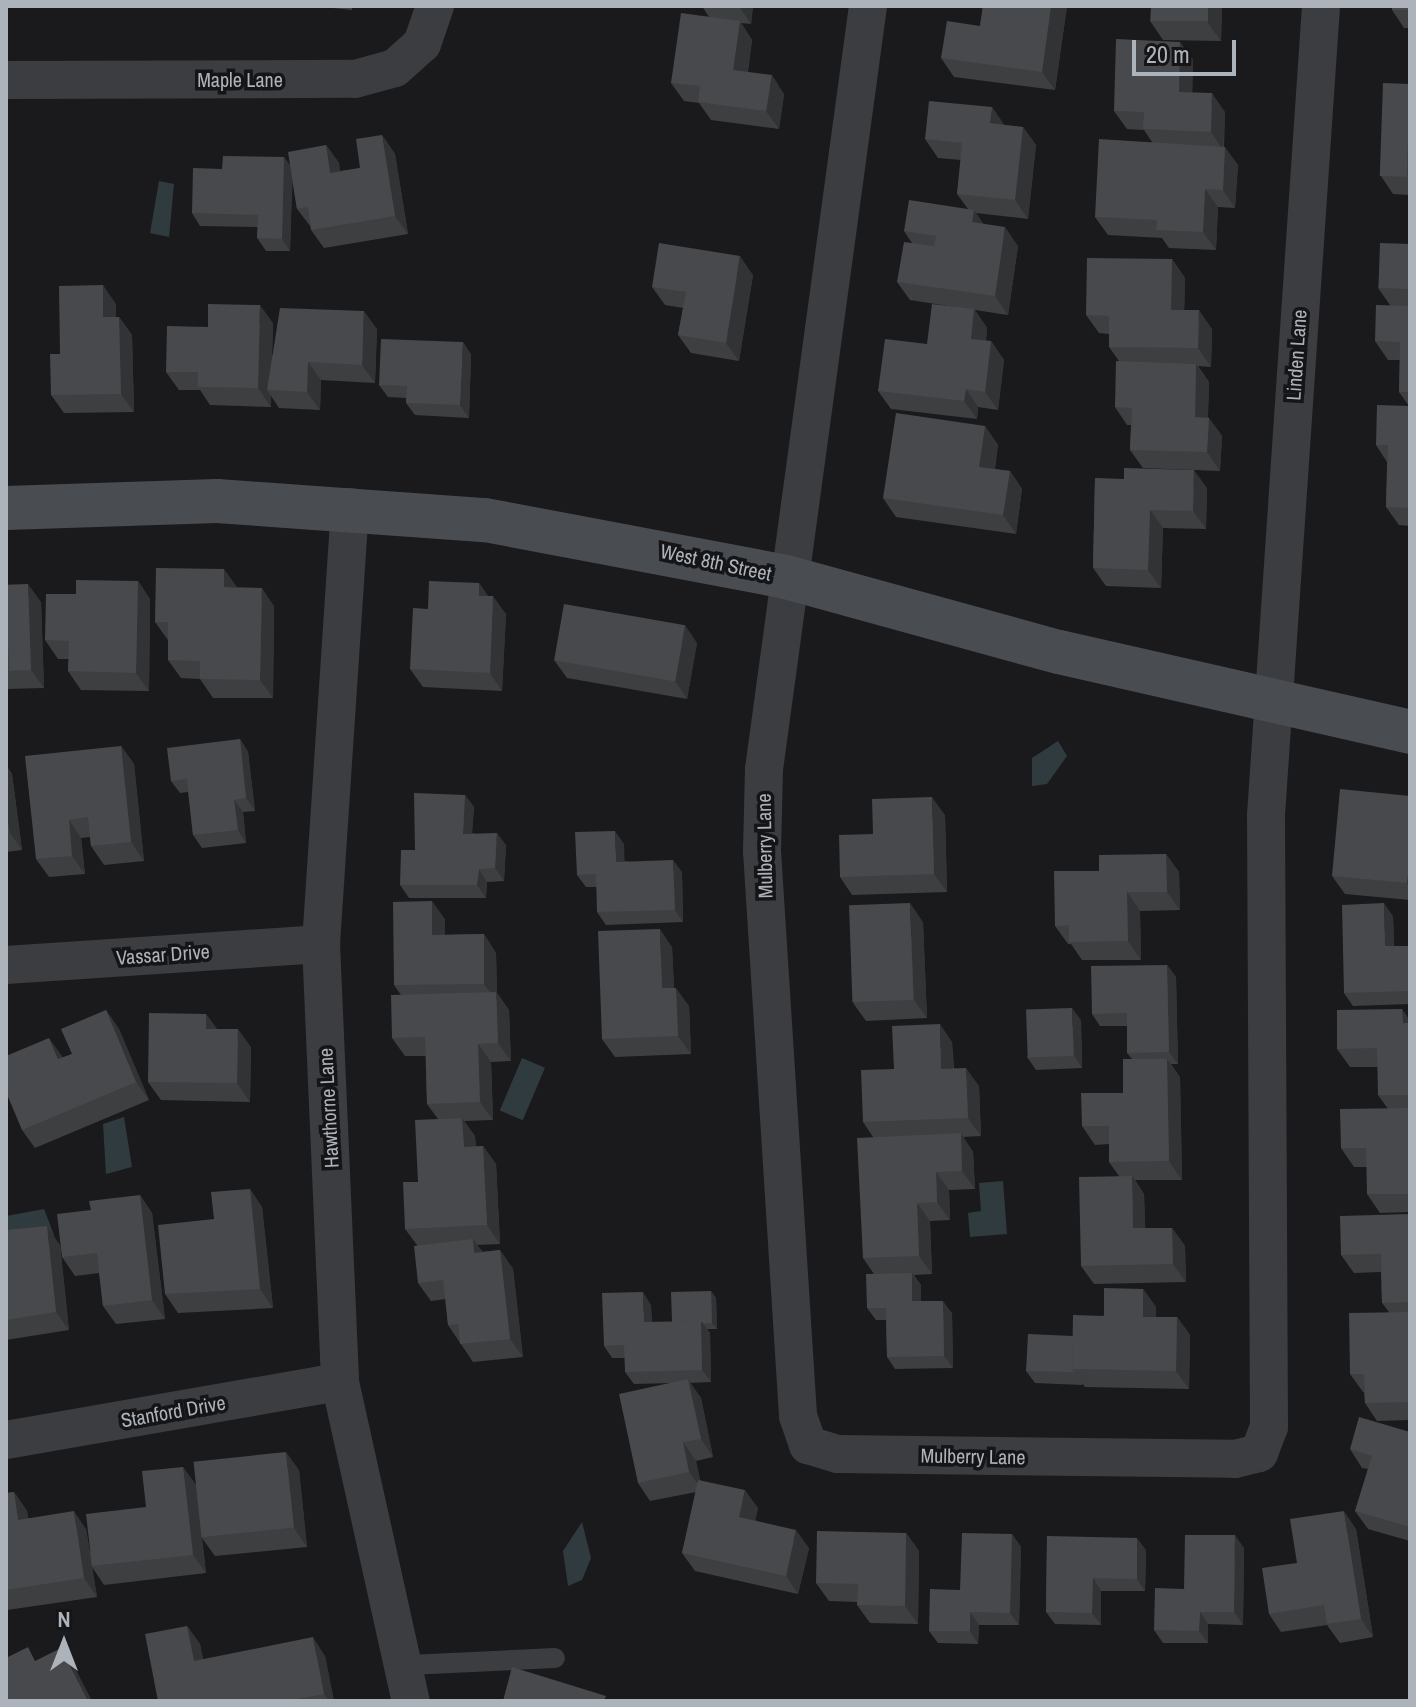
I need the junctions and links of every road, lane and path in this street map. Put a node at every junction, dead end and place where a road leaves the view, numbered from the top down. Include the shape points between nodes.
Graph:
1 (435, 6) edge
2 (868, 6) edge
3 (1321, 6) edge
4 (6, 80) edge
5 (350, 507) junction
6 (6, 508) edge
7 (786, 577) junction
8 (1271, 704) junction
9 (1410, 732) edge
10 (321, 944) junction
11 (6, 965) edge
12 (340, 1382) junction
13 (6, 1440) edge
14 (555, 1658) dead end
15 (409, 1683) edge

1 - 4 street, Maple Lane via 422,44 395,68 355,79
2 - 7 street
3 - 8 street, Linden Lane
5 - 6 street, West 8th Street via 118,501
5 - 7 street, West 8th Street via 591,537
5 - 10 street, Hawthorne Lane
7 - 8 street, West 8th Street
7 - 8 street, Mulberry Lane via 762,851 798,1416 808,1445 838,1454 1235,1459 1259,1453 1269,1427
8 - 9 street, West 8th Street
10 - 11 street, Vassar Drive
10 - 12 street, Hawthorne Lane
12 - 13 street, Stanford Drive
12 - 15 street, Hawthorne Lane
14 - 15 lane

